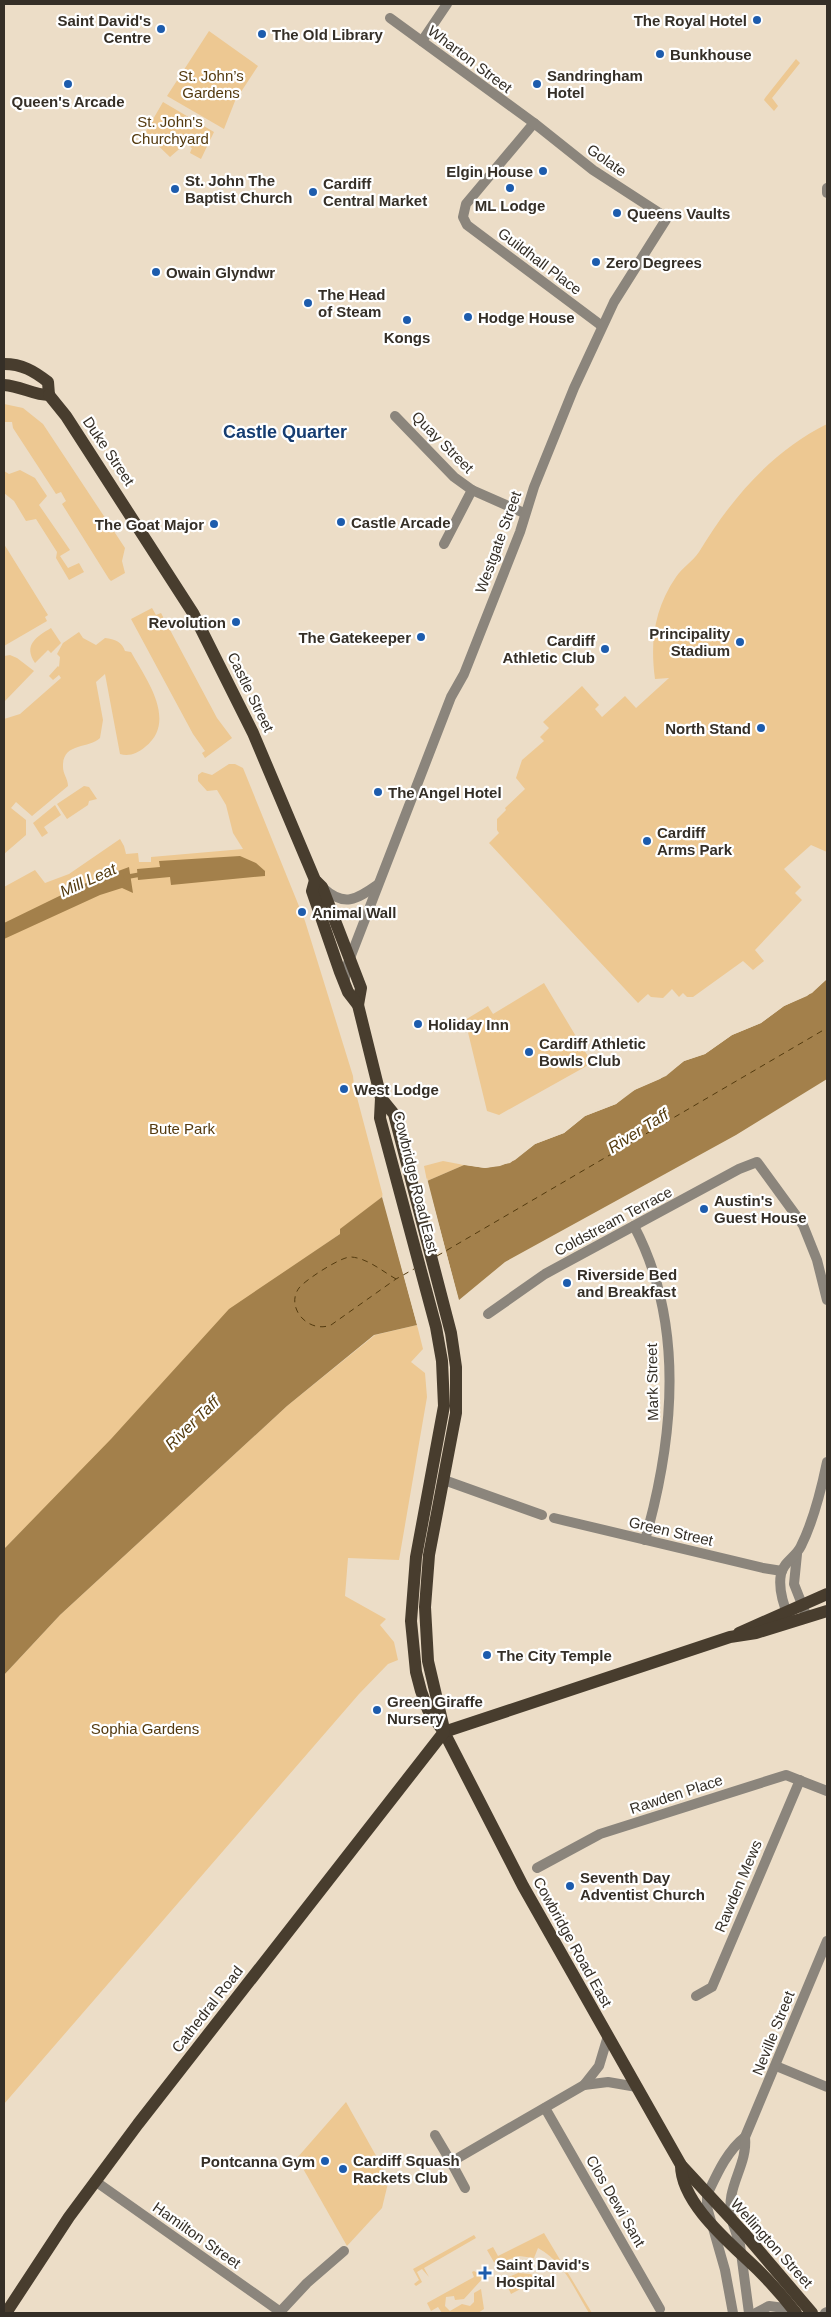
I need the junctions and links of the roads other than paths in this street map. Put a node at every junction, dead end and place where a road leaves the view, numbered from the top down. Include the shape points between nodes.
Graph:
1 (447, 4) edge
2 (390, 18) dead end
3 (422, 42) junction
4 (534, 123) junction
5 (827, 188) edge
6 (827, 193) edge
7 (667, 218) joint
8 (602, 326) junction
9 (4, 364) edge
10 (4, 385) edge
11 (49, 395) junction
12 (395, 416) dead end
13 (472, 490) junction
14 (524, 513) junction
15 (139, 526) joint
16 (444, 544) dead end
17 (319, 884) junction
18 (377, 885) junction
19 (327, 934) junction
20 (358, 939) junction
21 (345, 946) junction
22 (350, 959) junction
23 (345, 984) junction
24 (358, 1005) junction
25 (381, 1098) junction
26 (634, 1226) junction
27 (827, 1300) edge
28 (488, 1314) dead end
29 (827, 1462) edge
30 (444, 1480) junction
31 (542, 1515) dead end
32 (554, 1518) dead end
33 (644, 1540) junction
34 (797, 1554) junction
35 (782, 1571) junction
36 (827, 1594) edge
37 (803, 1604) junction
38 (827, 1610) edge
39 (788, 1617) junction
40 (807, 1617) junction
41 (444, 1732) junction
42 (800, 1780) junction
43 (827, 1791) edge
44 (537, 1868) dead end
45 (827, 1941) edge
46 (696, 1996) dead end
47 (608, 2036) junction
48 (776, 2066) junction
49 (584, 2085) junction
50 (637, 2087) junction
51 (827, 2087) edge
52 (545, 2108) junction
53 (435, 2135) dead end
54 (745, 2137) junction
55 (451, 2162) junction
56 (681, 2165) junction
57 (95, 2181) junction
58 (465, 2188) dead end
59 (707, 2195) junction
60 (733, 2224) junction
61 (711, 2225) junction
62 (344, 2251) dead end
63 (741, 2255) junction
64 (660, 2309) dead end
65 (794, 2311) edge
66 (6, 2313) edge
67 (281, 2313) edge
68 (733, 2313) edge
69 (749, 2313) edge
70 (756, 2313) edge
71 (812, 2313) edge

1 - 3 street
2 - 3 street, Wharton Street
3 - 4 street, Wharton Street
4 - 7 street, Golate via 592,170
4 - 8 street, Guildhall Place via 466,204 463,217 467,225
5 - 6 street
7 - 8 street, Westgate Street
8 - 14 street, Westgate Street
9 - 11 main road, Duke Street via 35,371 48,382
10 - 11 main road via 24,388 36,395
11 - 15 main road, Duke Street
12 - 13 street, Quay Street via 446,470
13 - 14 street, Quay Street
13 - 16 street
14 - 18 street, Westgate Street via 520,532 464,674 451,697
15 - 17 main road, Castle Street via 193,613 230,685
17 - 18 street via 336,898 345,900 358,898
17 - 19 main road, Castle Street via 312,891
17 - 21 main road, Castle Street
18 - 20 street, Westgate Street
19 - 21 street
19 - 23 main road, Castle Street
20 - 21 street
20 - 22 street, Westgate Street
21 - 22 main road, Castle Street
22 - 23 street, Westgate Street via 345,971
22 - 24 main road, Castle Street via 361,988
23 - 24 main road, Castle Street
24 - 25 main road, Castle Street
25 - 30 main road, Cowbridge Road East via 394,1114 455,1356 457,1394 454,1430
25 - 41 main road, Cowbridge Road East via 380,1118 436,1327 443,1370 444,1406 416,1557 411,1621 421,1691 428,1710
26 - 27 street, Coldstream Terrace via 739,1168 757,1162 803,1226 817,1260
26 - 28 street, Coldstream Terrace via 545,1274
26 - 33 street, Mark Street via 656,1282 668,1340 668,1428
29 - 34 street via 815,1513
30 - 31 street
30 - 41 main road, Cowbridge Road East via 429,1556 425,1607 428,1661
32 - 33 street, Green Street
33 - 35 street, Green Street
34 - 35 street
34 - 37 street via 794,1584
35 - 39 street via 780,1590
36 - 37 main road
37 - 39 main road
37 - 40 street
38 - 40 main road
39 - 40 main road
39 - 41 main road via 756,1634 730,1638
41 - 47 main road, Cowbridge Road East via 518,1878
41 - 57 main road, Cathedral Road
42 - 43 street, Rawden Place
42 - 44 street, Rawden Place via 786,1775 600,1834
42 - 46 street, Rawden Mews via 712,1987
45 - 48 street, Neville Street
47 - 49 street via 599,2066
47 - 50 main road, Cowbridge Road East
48 - 51 street
48 - 54 street, Neville Street
49 - 50 street via 608,2082
49 - 52 street
50 - 56 main road, Cowbridge Road East
52 - 55 street
52 - 64 street, Clos Dewi Sant
53 - 55 street
54 - 59 street, Neville Street via 736,2144
54 - 60 street, Neville Street via 746,2148 730,2194
55 - 58 street
56 - 59 main road, Cowbridge Road East via 688,2169
56 - 61 main road, Cowbridge Road East via 683,2179
57 - 66 main road, Cathedral Road
57 - 67 street, Hamilton Street
59 - 60 main road, Wellington Street
59 - 61 street, Cowbridge Road East
60 - 63 street
60 - 71 main road, Wellington Street
61 - 63 main road, Wellington Street
61 - 68 street, Cowbridge Road East via 725,2270
62 - 67 street
63 - 65 main road, Wellington Street
63 - 69 street
65 - 70 street via 770,2306

